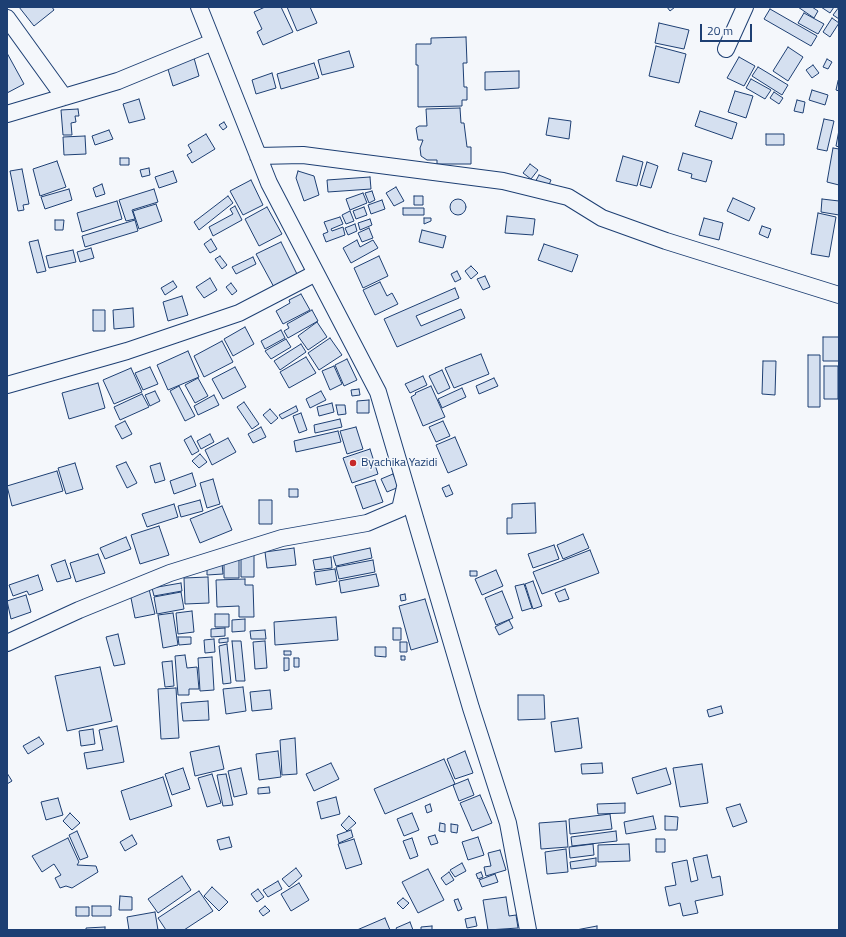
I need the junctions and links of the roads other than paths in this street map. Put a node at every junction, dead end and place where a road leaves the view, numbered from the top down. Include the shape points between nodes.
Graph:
1 (199, 7) edge
2 (745, 7) edge
3 (7, 18) edge
4 (213, 42) junction
5 (726, 49) dead end
6 (64, 97) junction
7 (7, 114) edge
8 (258, 156) junction
9 (316, 273) junction
10 (839, 295) edge
11 (7, 385) edge
12 (406, 483) junction
13 (7, 643) edge
14 (528, 930) edge

1 - 4 street
2 - 5 street
3 - 6 street
4 - 6 street via 118,81
4 - 8 street
6 - 7 street
8 - 9 street via 269,183
8 - 10 street via 303,155 502,181 568,197 602,218 666,241
9 - 11 street via 239,313 127,351
9 - 12 street via 378,392
12 - 13 street via 400,509 367,523 282,538 170,573
12 - 14 street via 468,701 508,822

